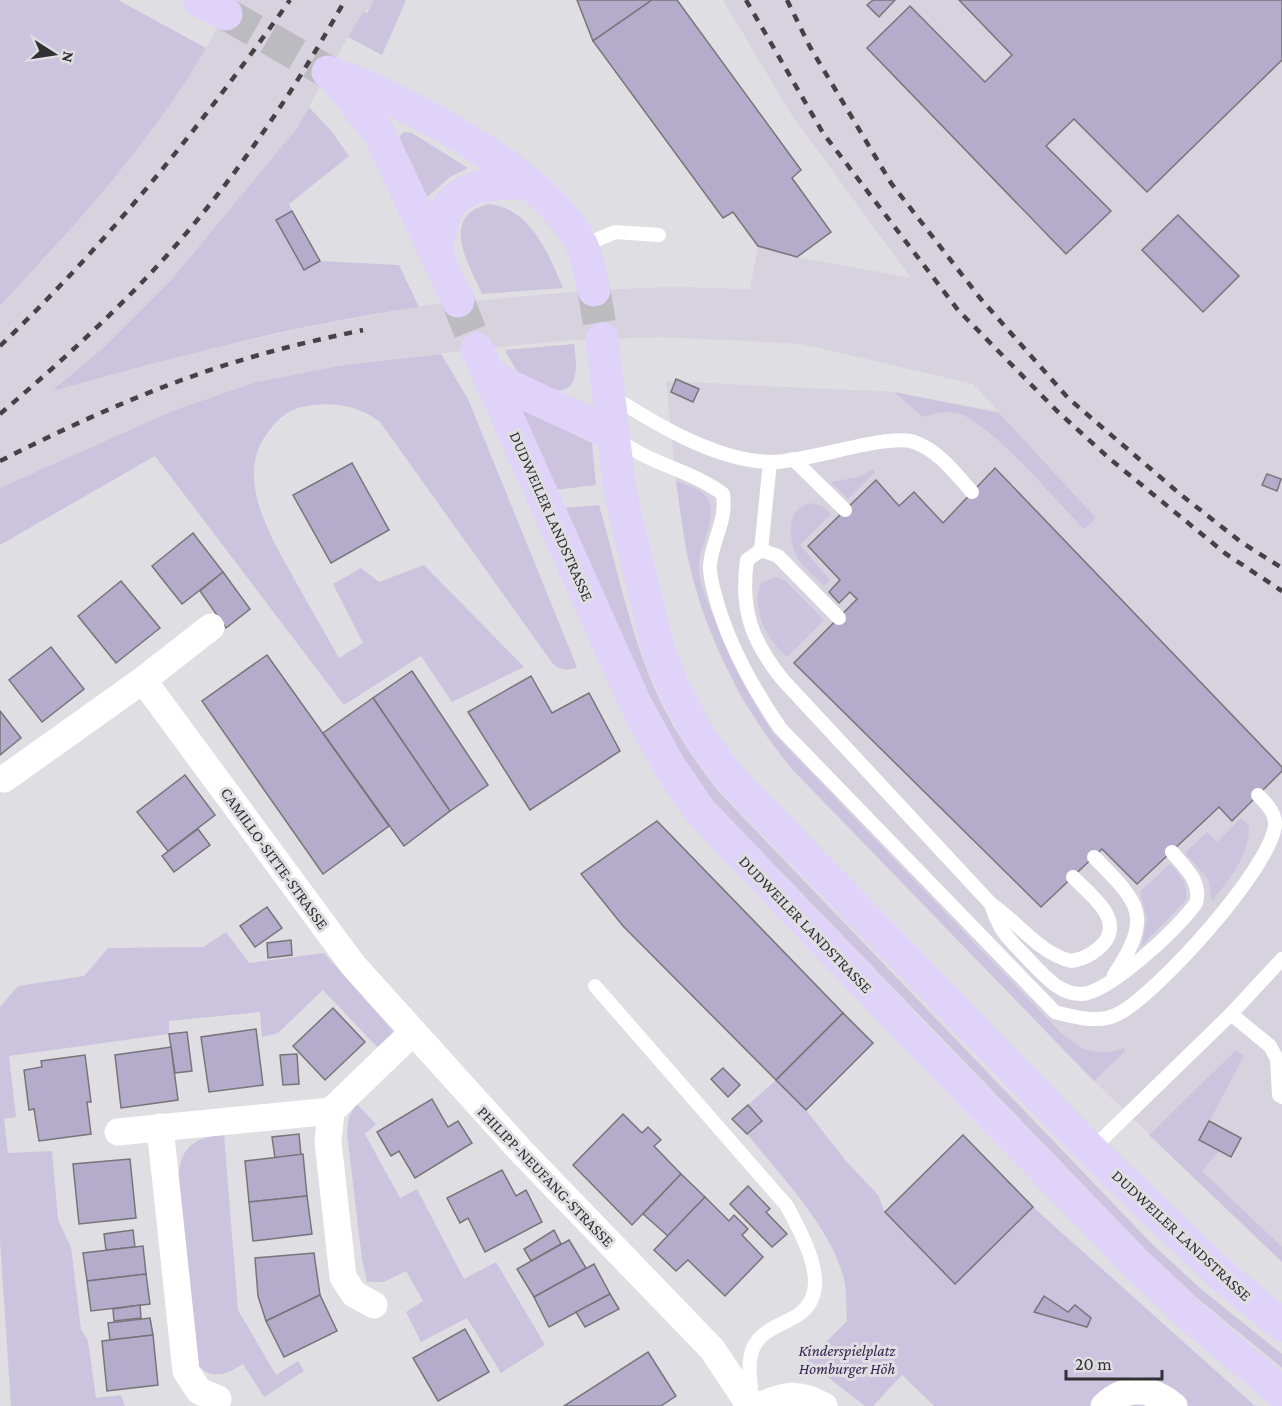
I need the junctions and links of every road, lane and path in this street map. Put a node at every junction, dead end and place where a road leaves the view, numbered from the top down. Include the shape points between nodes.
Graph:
1 (530, 183) junction
2 (659, 235) dead end
3 (583, 246) junction
4 (436, 250) junction
5 (594, 290) tunnel mouth
6 (458, 301) tunnel mouth
7 (602, 339) tunnel mouth
8 (607, 392) junction
9 (613, 435) junction
10 (793, 459) junction
11 (770, 462) junction
12 (972, 492) dead end
13 (845, 510) dead end
14 (761, 550) junction
15 (839, 618) dead end
16 (211, 627) dead end
17 (143, 680) junction
18 (4, 779) dead end
19 (1258, 795) dead end
20 (1172, 852) dead end
21 (1094, 857) dead end
22 (1073, 877) dead end
23 (991, 904) junction
24 (1282, 959) edge
25 (1112, 979) junction
26 (596, 986) dead end
27 (1231, 1014) junction
28 (412, 1033) junction
29 (1282, 1097) edge
30 (331, 1111) junction
31 (160, 1127) junction
32 (117, 1132) dead end
33 (1090, 1150) junction
34 (374, 1305) dead end
35 (1282, 1325) edge
36 (1282, 1393) edge
37 (218, 1399) dead end
38 (751, 1406) edge
39 (759, 1406) edge
40 (824, 1406) edge
41 (1104, 1406) edge
42 (1174, 1406) edge

1 - 3 main road via 561,213
1 - 4 main road via 500,181 465,192 445,211
1 - 4 main road via 444,128 365,86 331,74 379,133
2 - 3 lane via 615,232
3 - 5 main road
4 - 6 main road
7 - 8 main road, DUDWEILER LANDSTRASSE
8 - 9 main road, DUDWEILER LANDSTRASSE
8 - 11 lane via 658,426 719,452
9 - 19 lane via 638,455 705,480 723,494 725,511 710,566 727,634 748,681 780,728 1055,1012 1093,1019 1117,1015 1148,990 1215,922 1266,852 1275,825 1271,808
9 - 33 main road, DUDWEILER LANDSTRASSE via 626,522 659,652 699,736 730,778
9 - 36 main road, DUDWEILER LANDSTRASSE via 573,413 522,395 483,362 635,703 668,764 700,811 1134,1262
10 - 11 lane
10 - 12 lane via 911,441 928,449
10 - 13 lane
11 - 14 lane
14 - 15 lane via 778,556
14 - 23 lane via 747,560 743,586 749,623 763,655
16 - 17 street
17 - 18 street
17 - 28 street, CAMILLO-SITTE-STRASSE via 353,964
20 - 25 lane via 1196,880 1196,903 1135,965
21 - 25 lane via 1125,888 1136,907 1134,938
22 - 23 lane via 1109,917 1111,926 1102,945 1082,959 1071,961 1051,953
23 - 25 lane via 999,929 1053,985 1083,994
24 - 27 lane
26 - 38 lane via 787,1206 807,1247 815,1271 810,1303 798,1316 766,1332 754,1344 750,1360
27 - 29 lane via 1270,1046 1277,1059
27 - 33 lane
28 - 30 street
28 - 38 street, PHILIPP-NEUFANG-STRASSE via 712,1349
30 - 31 street
30 - 34 street via 328,1142 343,1277 354,1294
31 - 32 street
31 - 37 street via 186,1371 199,1391
33 - 35 main road, DUDWEILER LANDSTRASSE via 1217,1271
39 - 40 street via 789,1396 805,1396
41 - 42 street via 1115,1395 1142,1390 1163,1397

